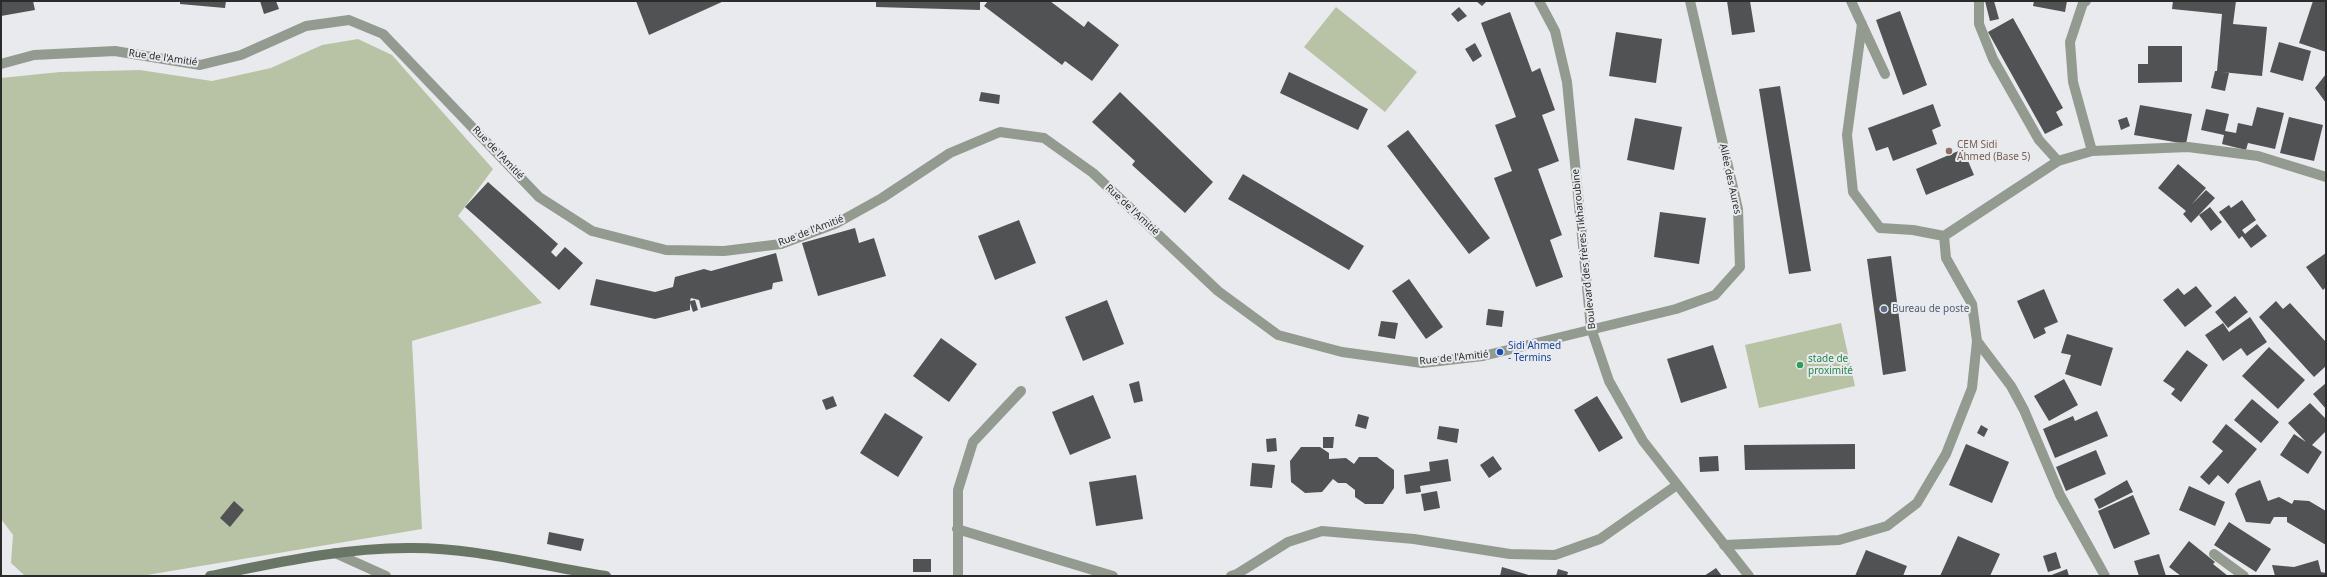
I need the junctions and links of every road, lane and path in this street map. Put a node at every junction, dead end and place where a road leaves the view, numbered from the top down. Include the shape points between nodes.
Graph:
1 (1539, 1) edge
2 (1690, 1) edge
3 (1851, 1) edge
4 (1979, 1) edge
5 (2086, 1) edge
6 (1862, 24) junction
7 (1, 64) edge
8 (1885, 74) dead end
9 (2092, 151) junction
10 (2058, 161) junction
11 (2326, 177) edge
12 (1944, 236) junction
13 (1591, 328) junction
14 (1978, 341) junction
15 (1021, 391) dead end
16 (1677, 485) junction
17 (957, 529) junction
18 (1724, 545) junction
19 (335, 552) junction
20 (2214, 554) dead end
21 (210, 576) edge
22 (386, 576) edge
23 (606, 576) edge
24 (958, 576) edge
25 (1113, 576) edge
26 (1231, 576) edge
27 (1749, 576) edge
28 (2105, 576) edge
29 (2244, 576) edge

1 - 13 street, Boulevard des frères Tikharoubine via 1555,30 1567,82
2 - 13 street, Allée des Aures via 1738,209 1740,267 1715,295 1676,310
3 - 6 street
4 - 10 street via 1979,24 1993,59 2039,140
5 - 9 street via 2083,3 2070,42 2073,82
6 - 8 street
6 - 12 street via 1847,134 1853,192 1880,228 1913,230
7 - 13 street, Rue de l'Amitié via 34,55 115,51 200,65 241,55 306,26 349,20 383,34 539,197 592,231 666,250 724,251 781,244 837,222 882,198 950,153 1000,132 1044,138 1093,173 1218,291 1278,335 1342,352 1422,363 1483,356
9 - 10 street
9 - 11 street via 2188,147 2258,156
10 - 12 street
12 - 14 street via 1946,258 1972,304
13 - 16 street, Boulevard des frères Tikharoubine via 1613,387 1643,441
14 - 18 street via 1972,388 1946,454 1917,503 1887,526 1839,540
14 - 28 street via 2011,386 2024,410 2060,495
15 - 17 street via 973,442 958,490
16 - 18 street, Boulevard des frères Tikharoubine
16 - 26 street via 1600,539 1555,555 1510,554 1414,539 1322,532 1288,542
17 - 24 street
17 - 25 street
18 - 27 street, Boulevard des frères Tikharoubine
19 - 21 main road
19 - 22 street
19 - 23 main road via 408,548 481,553
20 - 29 street

